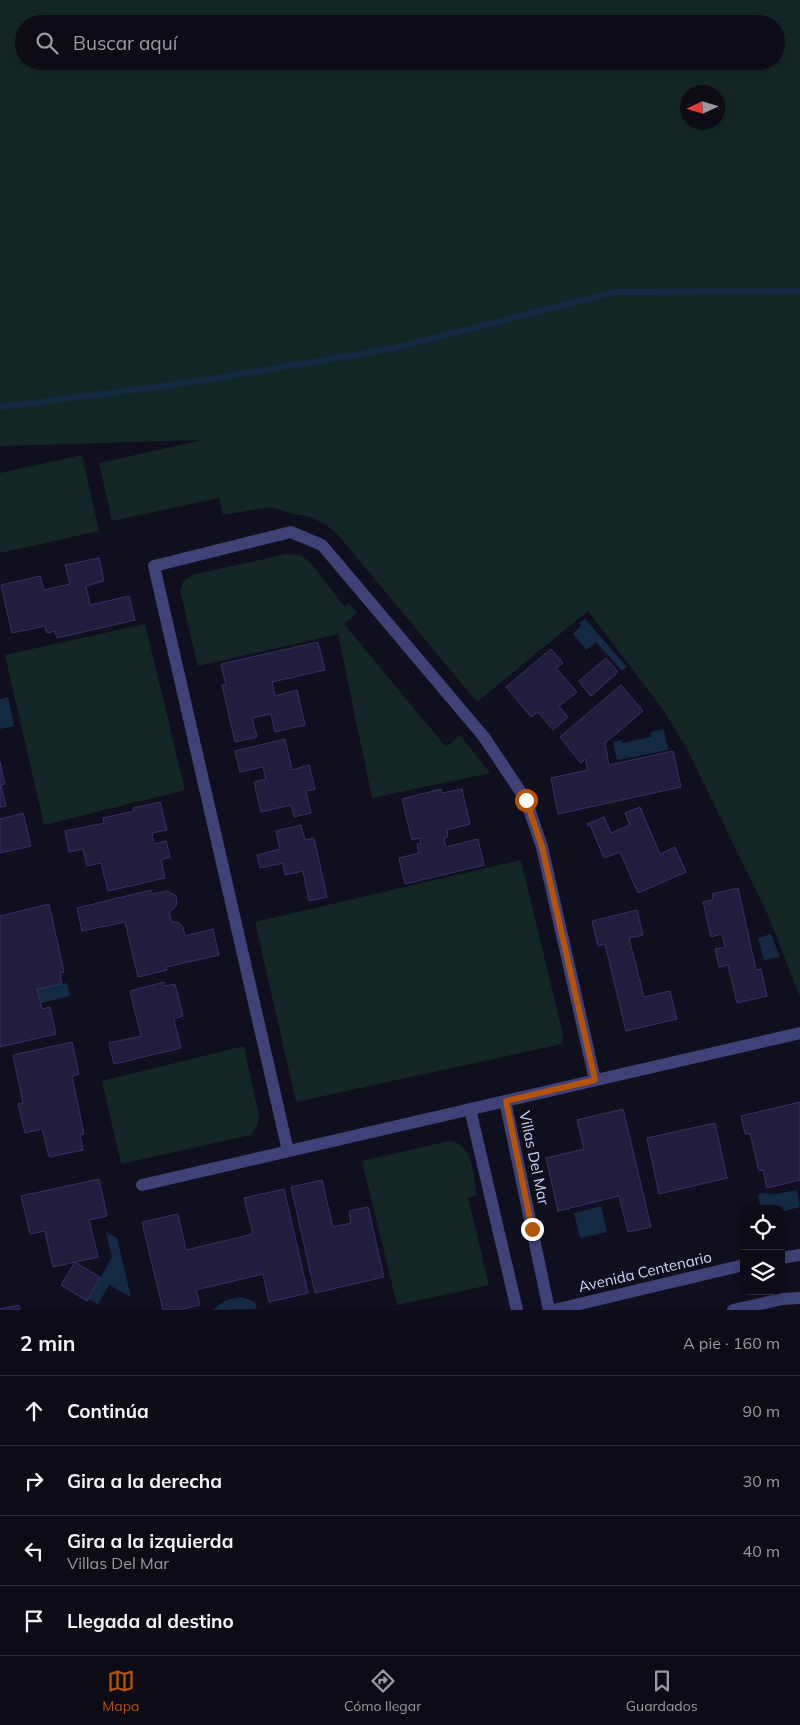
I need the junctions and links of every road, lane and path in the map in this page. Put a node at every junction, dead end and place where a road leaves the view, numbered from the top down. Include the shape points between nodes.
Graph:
1 (800, 1034) edge
2 (595, 1080) junction
3 (506, 1101) junction
4 (470, 1109) junction
5 (288, 1151) junction
6 (142, 1185) dead end
7 (800, 1255) edge
8 (785, 1257) edge
9 (740, 1266) edge
10 (800, 1298) edge
11 (517, 1310) edge
12 (550, 1310) edge
13 (554, 1310) edge
14 (734, 1310) edge

1 - 2 street
2 - 3 street
2 - 5 street via 542,847 526,800 484,737 322,545 291,532 154,566
3 - 4 street
3 - 12 street, Villas Del Mar
4 - 5 street
4 - 11 street
5 - 6 street
7 - 8 street
9 - 13 street, Avenida Centenario
10 - 14 street

